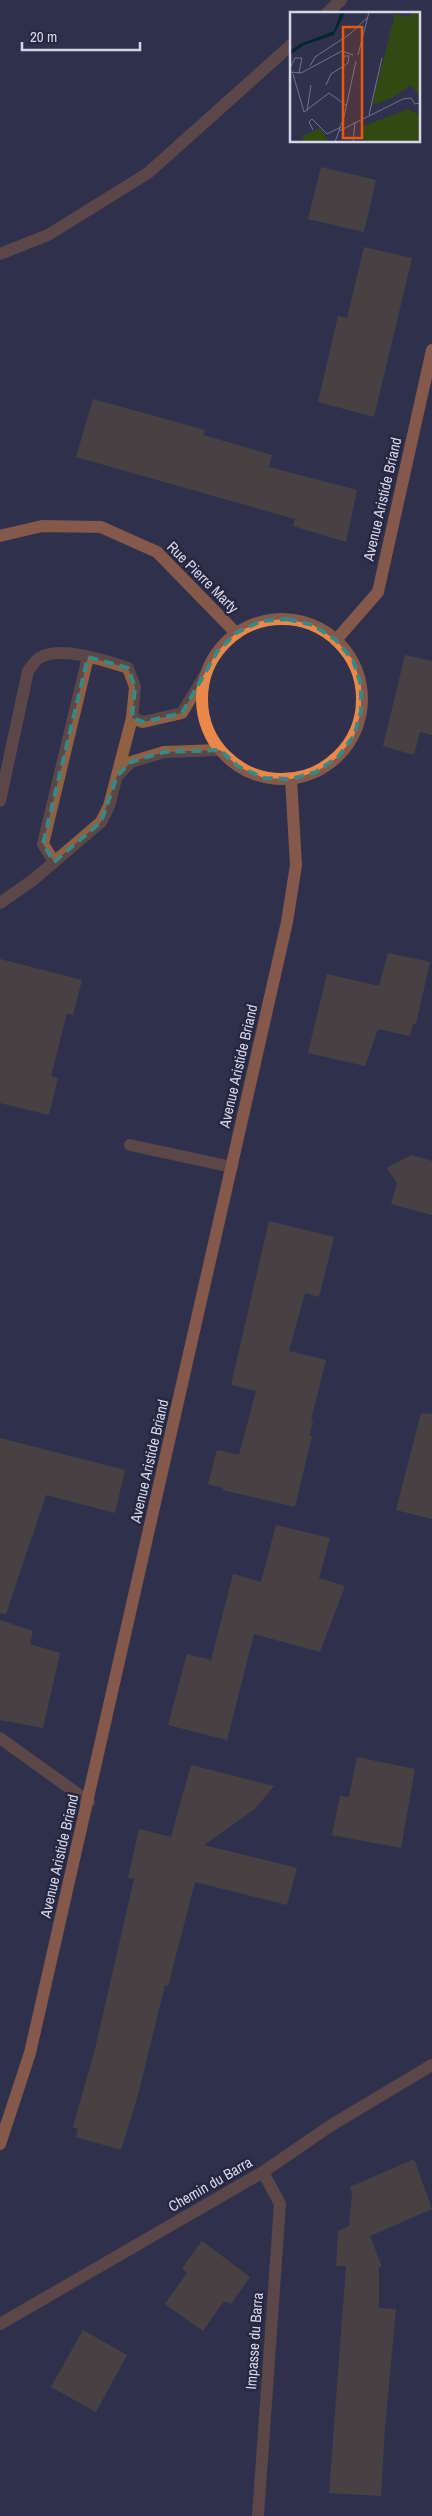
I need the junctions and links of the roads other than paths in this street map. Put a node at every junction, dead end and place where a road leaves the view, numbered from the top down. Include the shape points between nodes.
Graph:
1 (341, 0) edge
2 (328, 12) edge
3 (290, 46) edge
4 (0, 254) edge
5 (432, 350) edge
6 (0, 536) edge
7 (236, 633) junction
8 (336, 640) junction
9 (88, 657) junction
10 (205, 675) junction
11 (132, 718) junction
12 (220, 750) junction
13 (117, 776) junction
14 (290, 779) junction
15 (0, 801) edge
16 (54, 862) junction
17 (0, 903) edge
18 (130, 1145) dead end
19 (232, 1167) junction
20 (0, 1738) edge
21 (89, 1802) junction
22 (432, 2066) edge
23 (0, 2144) edge
24 (263, 2172) junction
25 (0, 2324) edge
26 (258, 2516) edge

1 - 2 street
3 - 4 street via 148,173 48,235
5 - 8 main road, Avenue Aristide Briand via 378,592
6 - 7 main road, Rue Pierre Marty via 42,526 101,528 157,552
7 - 8 main road via 261,621 287,619 313,625
7 - 10 main road via 217,652
8 - 14 main road via 353,660 361,685 361,711 354,736 338,757 316,772
9 - 11 street via 128,668 135,687
9 - 15 street via 63,653 40,657 28,670
9 - 16 street via 43,844
10 - 11 street via 182,713 143,722
10 - 12 main road via 202,701 206,727
11 - 13 street
12 - 13 street via 164,752 131,762
12 - 14 main road via 239,767 264,778
13 - 16 street via 101,822
14 - 19 main road, Avenue Aristide Briand via 296,865 287,922
16 - 17 street
18 - 19 street
19 - 21 main road, Avenue Aristide Briand
20 - 21 street
21 - 23 main road, Avenue Aristide Briand via 30,2053
22 - 24 street, Chemin du Barra via 330,2126
24 - 25 street, Chemin du Barra
24 - 26 street, Impasse du Barra via 280,2204

